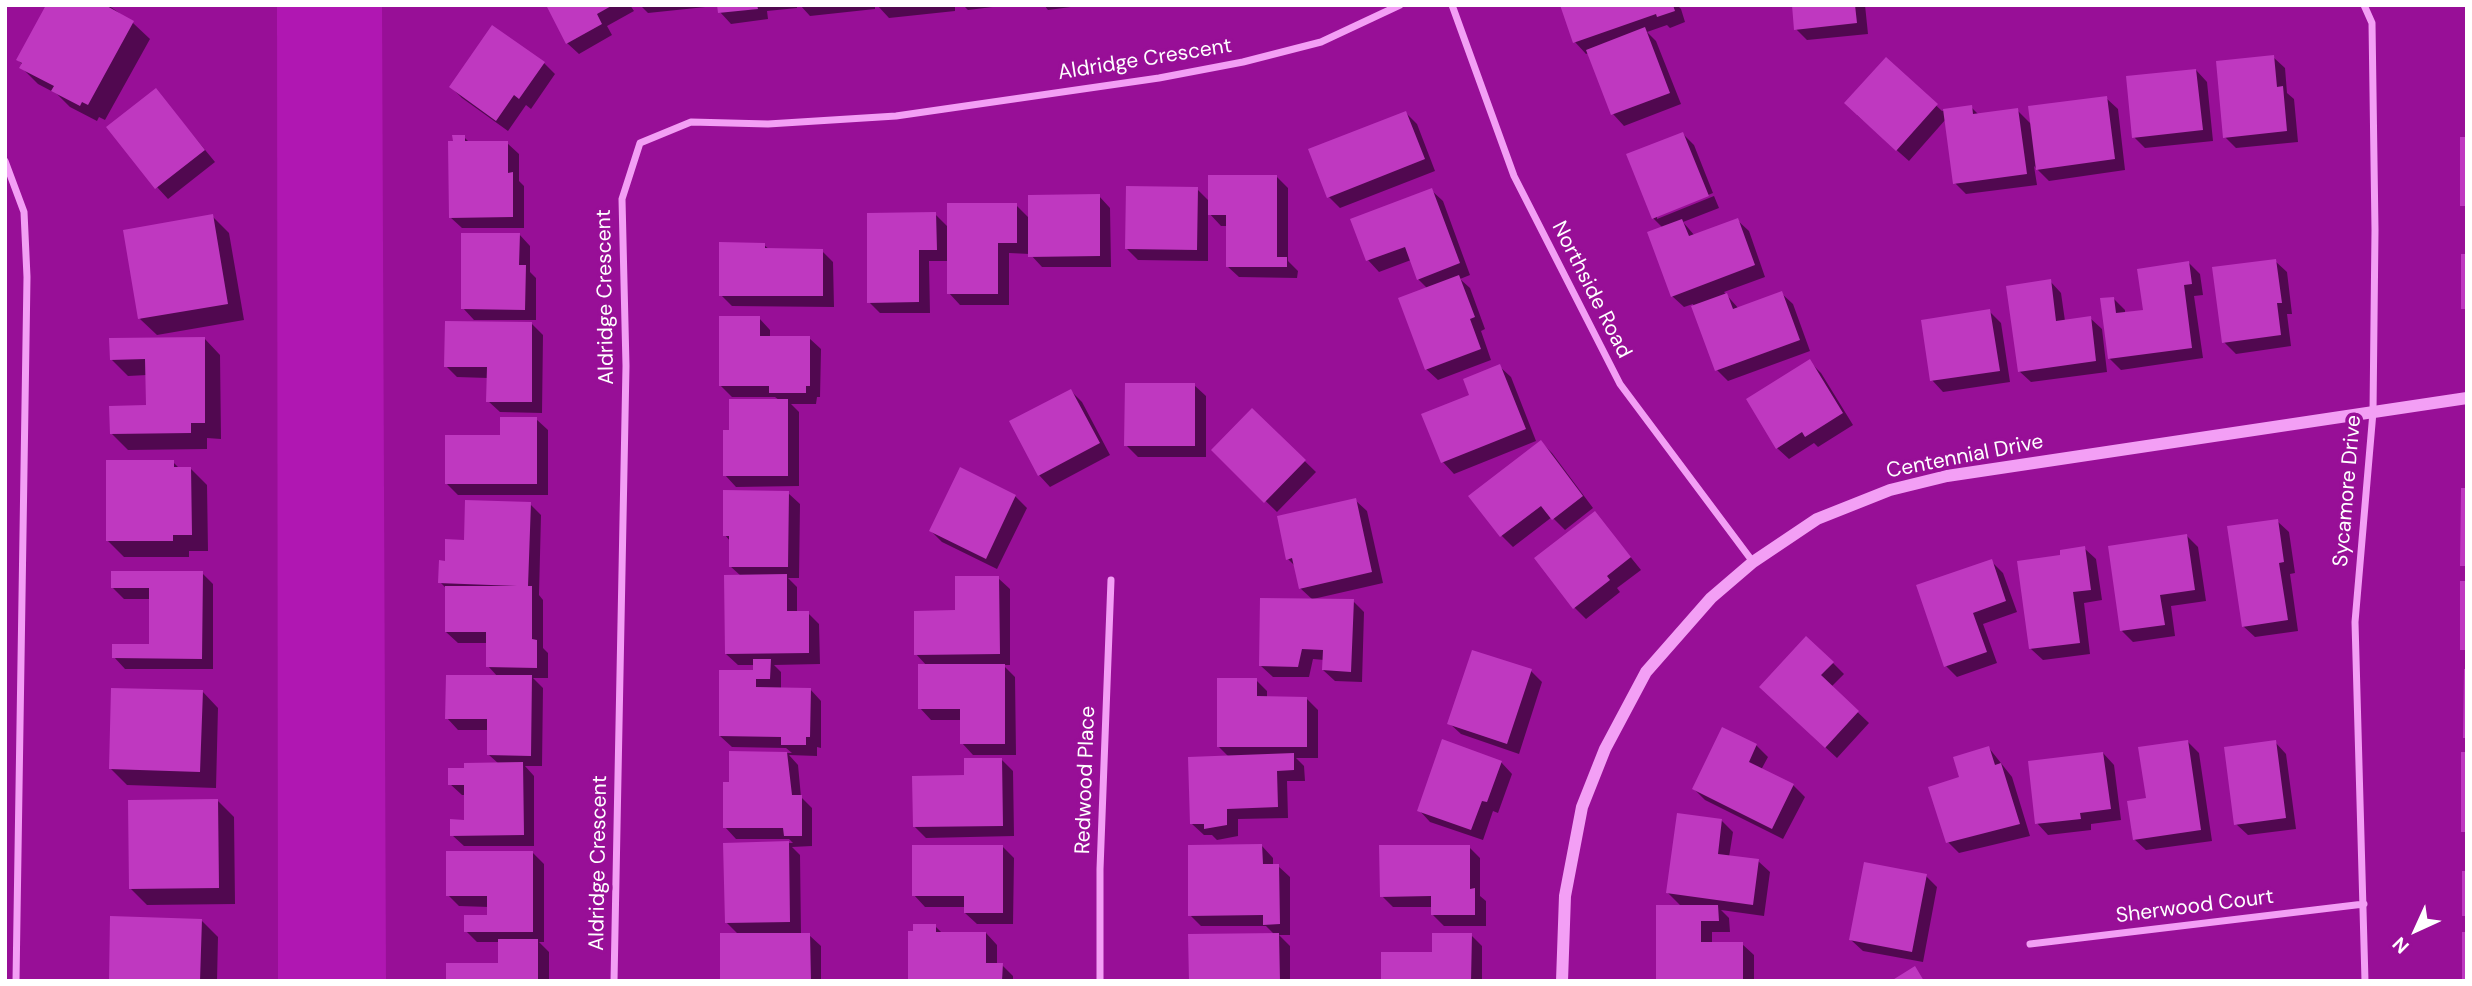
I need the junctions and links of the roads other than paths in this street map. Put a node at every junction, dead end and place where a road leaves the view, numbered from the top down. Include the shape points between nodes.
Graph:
1 (1400, 5) edge
2 (1452, 5) edge
3 (2364, 5) edge
4 (5, 161) edge
5 (2467, 398) edge
6 (2372, 412) junction
7 (1753, 562) junction
8 (1111, 580) dead end
9 (2364, 904) junction
10 (2030, 944) dead end
11 (16, 981) edge
12 (614, 981) edge
13 (1100, 981) edge
14 (1562, 981) edge
15 (2365, 981) edge

1 - 12 street, Aldridge Crescent via 1321,42 1159,78 896,116 768,124 691,122 640,143 622,200 626,366
2 - 7 street, Northside Road via 1514,176 1620,384
3 - 6 street, Sycamore Drive via 2372,23
4 - 11 street via 24,212 27,277
5 - 6 street, Centennial Drive
6 - 7 street, Centennial Drive via 1947,476 1890,490 1817,519
6 - 9 street, Sycamore Drive via 2355,622
7 - 14 street, Centennial Drive via 1711,598 1646,672 1605,749 1582,807 1568,884
8 - 13 street, Redwood Place
9 - 10 street, Sherwood Court
9 - 15 street, Sycamore Drive

